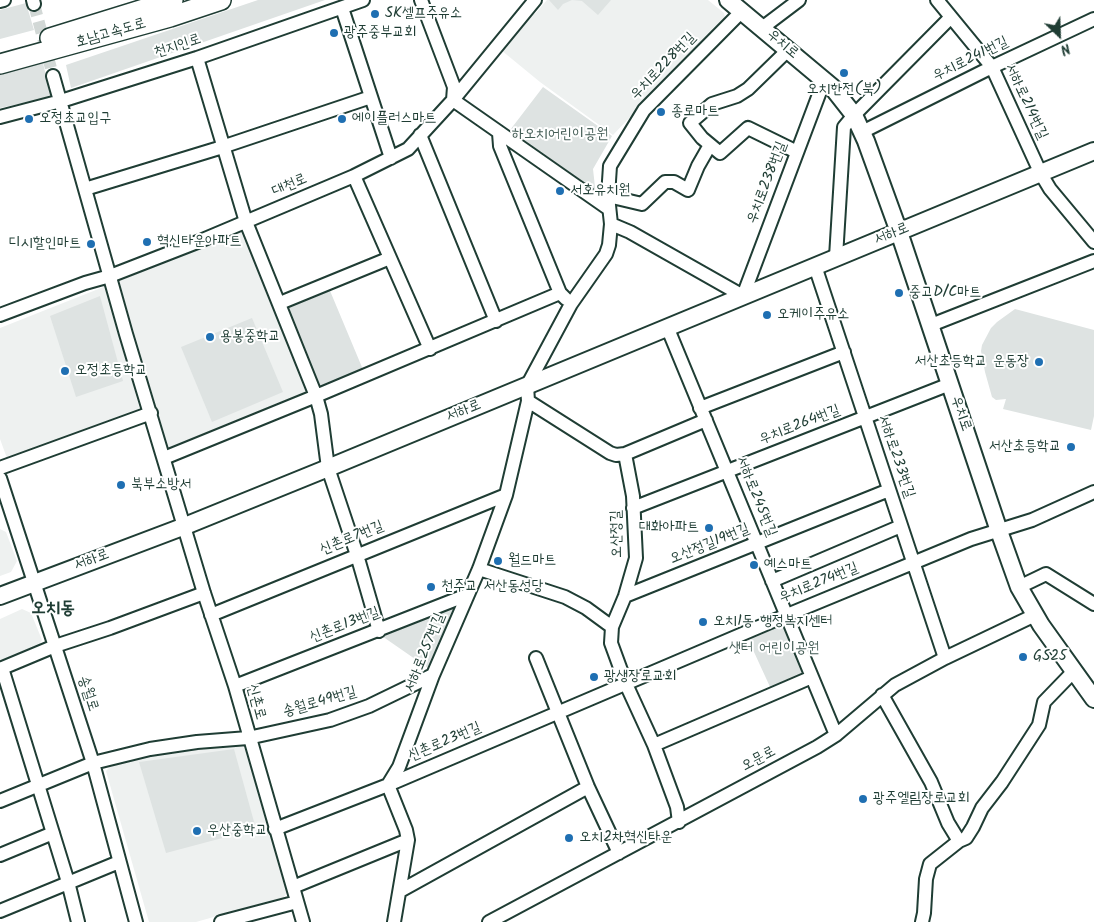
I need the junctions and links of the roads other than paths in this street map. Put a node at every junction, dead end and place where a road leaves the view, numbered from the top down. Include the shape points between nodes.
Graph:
1 (4, 0) edge
2 (174, 0) edge
3 (221, 0) edge
4 (363, 0) edge
5 (421, 0) edge
6 (535, 0) edge
7 (728, 0) edge
8 (937, 0) edge
9 (0, 1) edge
10 (798, 1) edge
11 (342, 8) junction
12 (741, 12) junction
13 (951, 18) junction
14 (1094, 20) edge
15 (762, 28) junction
16 (788, 50) junction
17 (0, 52) edge
18 (197, 58) junction
19 (0, 64) edge
20 (992, 67) junction
21 (53, 76) tunnel mouth
22 (824, 81) junction
23 (371, 97) junction
24 (61, 100) junction
25 (453, 100) junction
26 (854, 115) junction
27 (0, 117) edge
28 (862, 132) junction
29 (499, 133) junction
30 (420, 135) junction
31 (710, 145) junction
32 (223, 147) junction
33 (1094, 151) edge
34 (797, 152) junction
35 (391, 158) junction
36 (1041, 174) junction
37 (354, 176) junction
38 (85, 189) junction
39 (608, 203) junction
40 (246, 222) junction
41 (611, 224) junction
42 (899, 232) junction
43 (1094, 242) edge
44 (836, 257) junction
45 (390, 258) junction
46 (1094, 261) edge
47 (815, 266) junction
48 (110, 276) junction
49 (560, 293) junction
50 (743, 296) junction
51 (280, 303) junction
52 (571, 304) junction
53 (0, 315) edge
54 (496, 321) junction
55 (931, 325) junction
56 (668, 329) junction
57 (430, 349) junction
58 (844, 352) junction
59 (950, 384) junction
60 (527, 393) junction
61 (316, 396) junction
62 (700, 408) junction
63 (151, 414) junction
64 (864, 418) junction
65 (706, 420) junction
66 (625, 454) junction
67 (164, 458) junction
68 (0, 468) edge
69 (328, 468) junction
70 (727, 472) junction
71 (0, 478) edge
72 (889, 490) junction
73 (1094, 492) edge
74 (506, 495) junction
75 (634, 508) junction
76 (13, 518) junction
77 (0, 524) edge
78 (185, 526) junction
79 (902, 526) junction
80 (999, 530) junction
81 (757, 544) junction
82 (357, 555) junction
83 (914, 564) junction
84 (479, 569) junction
85 (772, 582) junction
86 (33, 583) junction
87 (1019, 587) junction
88 (204, 593) junction
89 (467, 595) junction
90 (0, 596) edge
91 (625, 596) junction
92 (1094, 604) edge
93 (211, 615) junction
94 (786, 615) junction
95 (1035, 615) junction
96 (612, 627) junction
97 (379, 630) junction
98 (55, 646) junction
99 (536, 658) dead end
100 (945, 658) junction
101 (1, 668) edge
102 (1074, 671) junction
103 (433, 675) junction
104 (812, 677) junction
105 (626, 684) junction
106 (235, 686) junction
107 (882, 695) junction
108 (1094, 698) edge
109 (559, 712) junction
110 (836, 735) junction
111 (248, 738) junction
112 (654, 744) junction
113 (93, 763) junction
114 (388, 785) junction
115 (39, 786) junction
116 (588, 787) junction
117 (0, 801) edge
118 (679, 822) junction
119 (275, 829) junction
120 (53, 834) junction
121 (408, 840) junction
122 (959, 841) junction
123 (619, 853) junction
124 (0, 856) edge
125 (119, 862) junction
126 (68, 882) junction
127 (292, 888) junction
128 (400, 891) junction
129 (297, 902) junction
130 (0, 911) edge
131 (78, 922) edge
132 (136, 922) edge
133 (221, 922) edge
134 (303, 922) edge
135 (394, 922) edge
136 (488, 922) edge
137 (922, 922) edge

1 - 9 street
2 - 17 highway, 호남고속도로
3 - 19 highway, 호남고속도로
4 - 11 street, 천지인로
5 - 25 street via 454,87
6 - 25 street, 대천로
7 - 12 main road, 우치로
8 - 13 street, 서하로214번길
10 - 15 street
11 - 18 street, 천지인로
11 - 23 street
12 - 15 main road, 우치로
12 - 39 street, 우치로228번길 via 644,110 610,166
13 - 20 street, 서하로214번길
13 - 26 street
14 - 20 street, 우치로241번길
15 - 16 main road, 우치로
16 - 22 main road, 우치로
16 - 31 street via 748,89 712,104 690,123
18 - 24 street, 천지인로
18 - 32 street
20 - 28 street, 우치로241번길
20 - 36 street, 서하로214번길
21 - 24 street
22 - 26 main road, 우치로
22 - 34 street, 우치로238번길
23 - 32 street
23 - 35 street
24 - 27 street, 천지인로
24 - 38 street
25 - 29 street
25 - 30 street, 대천로
26 - 28 main road, 우치로
26 - 44 street via 844,127
28 - 42 main road, 우치로
29 - 39 street
29 - 49 street via 500,146
30 - 35 street, 대천로 via 408,149
30 - 54 street
31 - 34 street via 720,152 748,128
31 - 39 street via 688,190 674,182 664,182 642,204
32 - 38 street
32 - 40 street
33 - 36 main road, 서하로
34 - 50 street, 우치로238번길
35 - 37 street, 대천로
36 - 42 main road, 서하로
36 - 43 street
37 - 40 street, 대천로
37 - 45 street
38 - 48 street
39 - 41 street, 우치로228번길
40 - 48 street, 대천로
40 - 51 street
41 - 50 street
41 - 52 street, 우치로228번길 via 606,254
42 - 44 main road, 서하로
42 - 55 main road, 우치로
44 - 47 main road, 서하로
45 - 51 street
45 - 57 street
46 - 55 street
47 - 50 main road, 서하로
47 - 58 street, 서하로233번길
48 - 53 street, 대천로
48 - 63 street
49 - 52 street
49 - 54 street
50 - 56 main road, 서하로
51 - 61 street
52 - 60 street, 우치로228번길
54 - 57 street
55 - 59 main road, 우치로
56 - 60 main road, 서하로
56 - 62 street, 서하로245번길
57 - 61 street
58 - 62 street
58 - 64 street, 서하로233번길
59 - 64 street, 우치로264번길
59 - 80 main road, 우치로
60 - 66 street via 610,453
60 - 69 main road, 서하로
60 - 74 street, 서하로257번길
61 - 67 street
61 - 69 street
62 - 65 street, 서하로245번길
63 - 67 street
63 - 68 street
64 - 70 street, 우치로264번길
64 - 72 street, 서하로233번길
65 - 66 street
65 - 70 street, 서하로245번길
66 - 75 street, 오산정길
67 - 78 street
69 - 78 main road, 서하로
69 - 82 street
70 - 75 street, 우치로264번길
70 - 81 street, 서하로245번길
71 - 76 street, 송월로
72 - 79 street, 서하로233번길
72 - 81 street, 오산정길19번길
73 - 80 street, 우치로274번길 via 1032,520
74 - 82 street, 신촌로7번길
74 - 84 street, 서하로257번길
75 - 91 street, 오산정길 via 636,558
76 - 77 street
76 - 86 street, 송월로
78 - 86 main road, 서하로
78 - 88 street, 신촌로
79 - 83 street, 서하로233번길
79 - 85 street
80 - 83 street, 우치로274번길
80 - 87 main road, 우치로
81 - 85 street, 서하로245번길
81 - 91 street, 오산정길19번길
82 - 93 street, 신촌로7번길
82 - 97 street
83 - 94 street, 우치로274번길
83 - 100 street, 서하로233번길
84 - 89 street, 서하로257번길
84 - 96 street via 565,597
85 - 94 street, 서하로245번길
86 - 90 main road, 서하로
86 - 98 street, 송월로
87 - 92 street via 1046,574
87 - 95 main road, 우치로
88 - 93 street, 신촌로
88 - 98 street
89 - 97 street, 신촌로13번길
89 - 103 street, 서하로257번길
91 - 96 street, 오산정길
93 - 106 street, 신촌로
94 - 104 street, 서하로245번길
94 - 105 street, 우치로274번길
95 - 100 street, 오문로
95 - 102 main road, 우치로
96 - 105 street, 오산정길 via 611,643
97 - 106 street, 신촌로13번길
98 - 101 street
98 - 113 street, 송월로
99 - 109 street
100 - 107 street, 오문로
101 - 115 street
102 - 108 main road, 우치로
102 - 122 street via 1044,702 1039,725 982,808 966,838
103 - 111 street, 송월로49번길 via 350,714
103 - 114 street, 서하로257번길 via 399,767
104 - 110 street, 서하로245번길
104 - 112 street
105 - 109 street, 신촌로23번길
105 - 112 street, 오산정길
106 - 111 street, 신촌로
107 - 110 street, 오문로
107 - 122 street via 931,782
109 - 114 street, 신촌로23번길
109 - 116 street
110 - 118 street, 오문로
111 - 113 street, 송월로49번길 via 150,749
111 - 119 street, 신촌로
112 - 118 street, 오산정길 via 678,807
113 - 115 street, 송월로49번길
113 - 125 street, 송월로
114 - 119 street, 신촌로23번길
114 - 121 street
115 - 117 street, 송월로49번길
115 - 120 street
116 - 123 street
116 - 128 street
118 - 123 street, 오문로
119 - 127 street, 신촌로
120 - 124 street
120 - 126 street
121 - 127 street
121 - 128 street
122 - 137 street via 930,864
123 - 136 street, 오문로
125 - 126 street
125 - 132 street, 송월로
126 - 130 street
126 - 131 street
127 - 129 street, 신촌로
128 - 135 street
129 - 133 street
129 - 134 street, 신촌로

